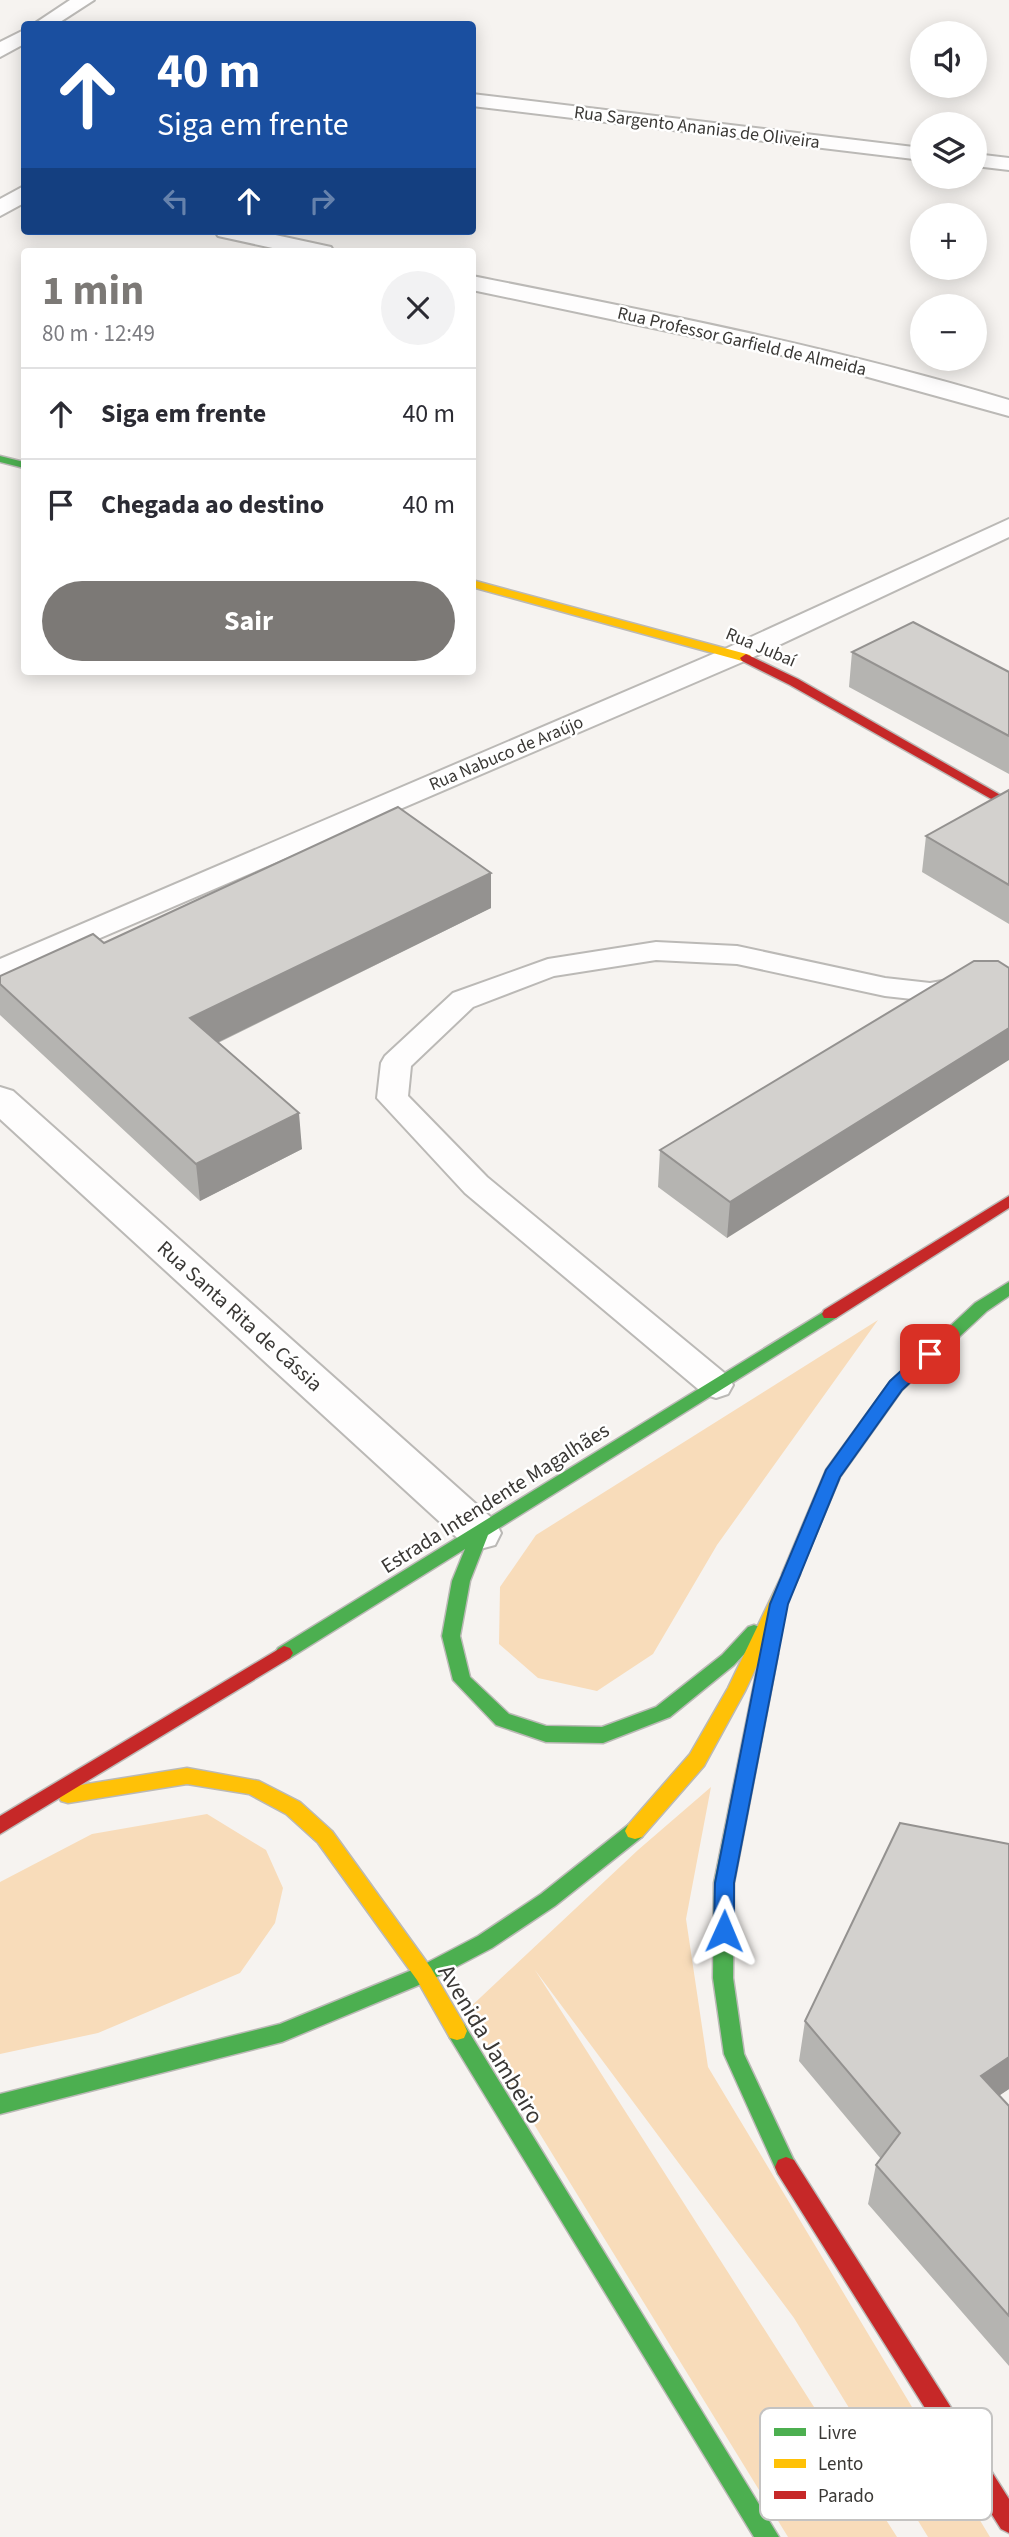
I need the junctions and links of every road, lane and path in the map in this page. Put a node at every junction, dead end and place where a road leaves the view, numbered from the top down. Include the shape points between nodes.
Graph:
1 (84, 0) edge
2 (49, 21) edge
3 (476, 100) edge
4 (910, 153) edge
5 (987, 161) edge
6 (1009, 164) edge
7 (21, 195) edge
8 (0, 209) edge
9 (244, 235) edge
10 (305, 248) edge
11 (476, 284) edge
12 (1009, 408) edge
13 (0, 459) edge
14 (21, 464) edge
15 (1009, 527) edge
16 (476, 584) edge
17 (737, 654) junction
18 (1009, 805) edge
19 (0, 971) edge
20 (1009, 985) edge
21 (0, 1099) edge
22 (1009, 1201) edge
23 (1009, 1288) edge
24 (716, 1385) junction
25 (480, 1533) junction
26 (779, 1604) junction
27 (43, 1800) junction
28 (0, 1826) edge
29 (424, 1974) junction
30 (0, 2104) edge
31 (938, 2408) edge
32 (992, 2494) edge
33 (1009, 2521) edge
34 (767, 2537) edge

1 - 2 street
3 - 4 street, Rua Sargento Ananias de Oliveira
5 - 6 street
7 - 8 street
9 - 10 street
11 - 12 street, Rua Professor Garfield de Almeida via 778,347
13 - 14 main road
15 - 17 street, Rua Nabuco de Araújo
16 - 17 main road, Rua Jubaí
17 - 18 main road, Rua Jubaí
17 - 19 street, Rua Nabuco de Araújo
20 - 24 lane via 930,992 885,987 737,955 656,951 548,968 463,1000 396,1063 392,1098 476,1185
21 - 25 street, Rua Santa Rita de Cássia
22 - 24 main road, Estrada Intendente Magalhães
23 - 26 main road via 981,1307 896,1386 832,1475
24 - 25 main road, Estrada Intendente Magalhães
25 - 26 main road via 461,1581 451,1636 462,1680 503,1720 546,1734 603,1735 663,1712 728,1660
25 - 27 main road, Estrada Intendente Magalhães
26 - 29 main road via 697,1760 631,1836 485,1942
26 - 31 main road via 724,1883 723,1978 734,2054 780,2157
27 - 28 main road, Estrada Intendente Magalhães
27 - 29 main road, Avenida Jambeiro via 187,1776 253,1787 293,1808 325,1837
29 - 30 main road via 282,2032
29 - 34 main road, Avenida Jambeiro
32 - 33 main road

